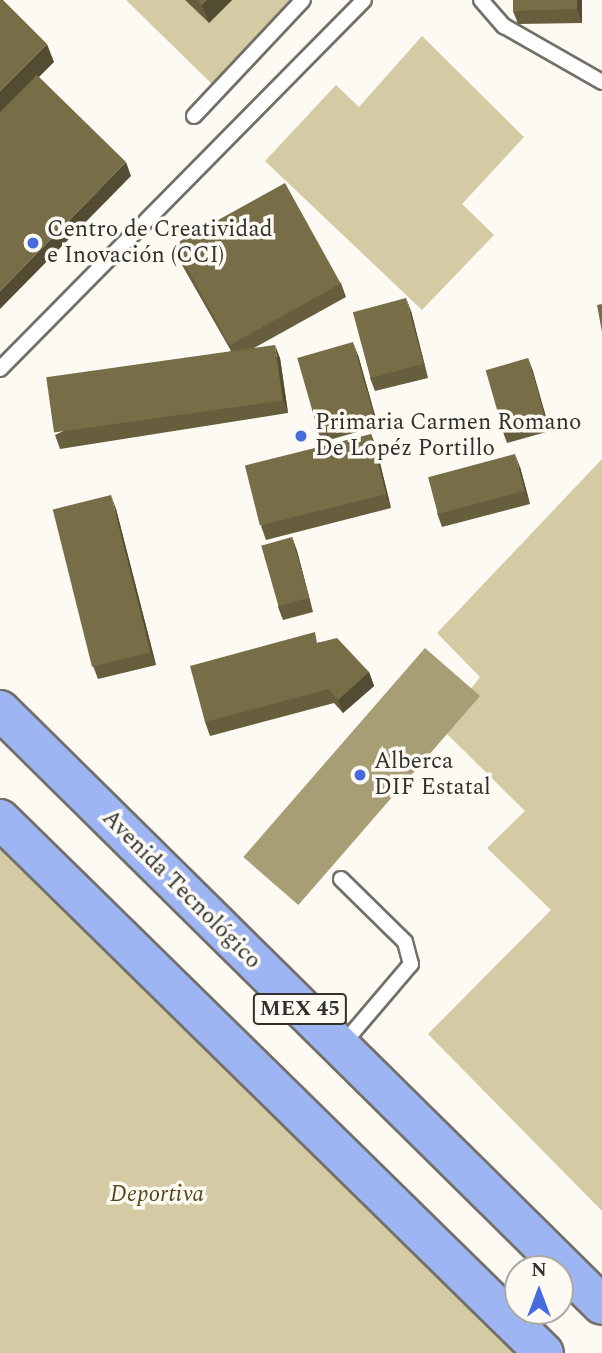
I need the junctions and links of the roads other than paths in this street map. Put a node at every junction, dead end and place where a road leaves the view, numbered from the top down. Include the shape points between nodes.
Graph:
1 (303, 0) edge
2 (364, 0) edge
3 (481, 0) edge
4 (602, 82) edge
5 (194, 117) dead end
6 (0, 369) edge
7 (0, 710) edge
8 (0, 819) edge
9 (341, 879) dead end
10 (339, 1048) junction
11 (602, 1305) edge
12 (544, 1353) edge

1 - 5 lane
2 - 6 lane
3 - 4 lane via 504,26
7 - 10 main road, Avenida Tecnológico / MEX 45
8 - 12 main road, MEX 45
9 - 10 lane via 405,942 411,964
10 - 11 main road, Avenida Tecnológico / MEX 45

